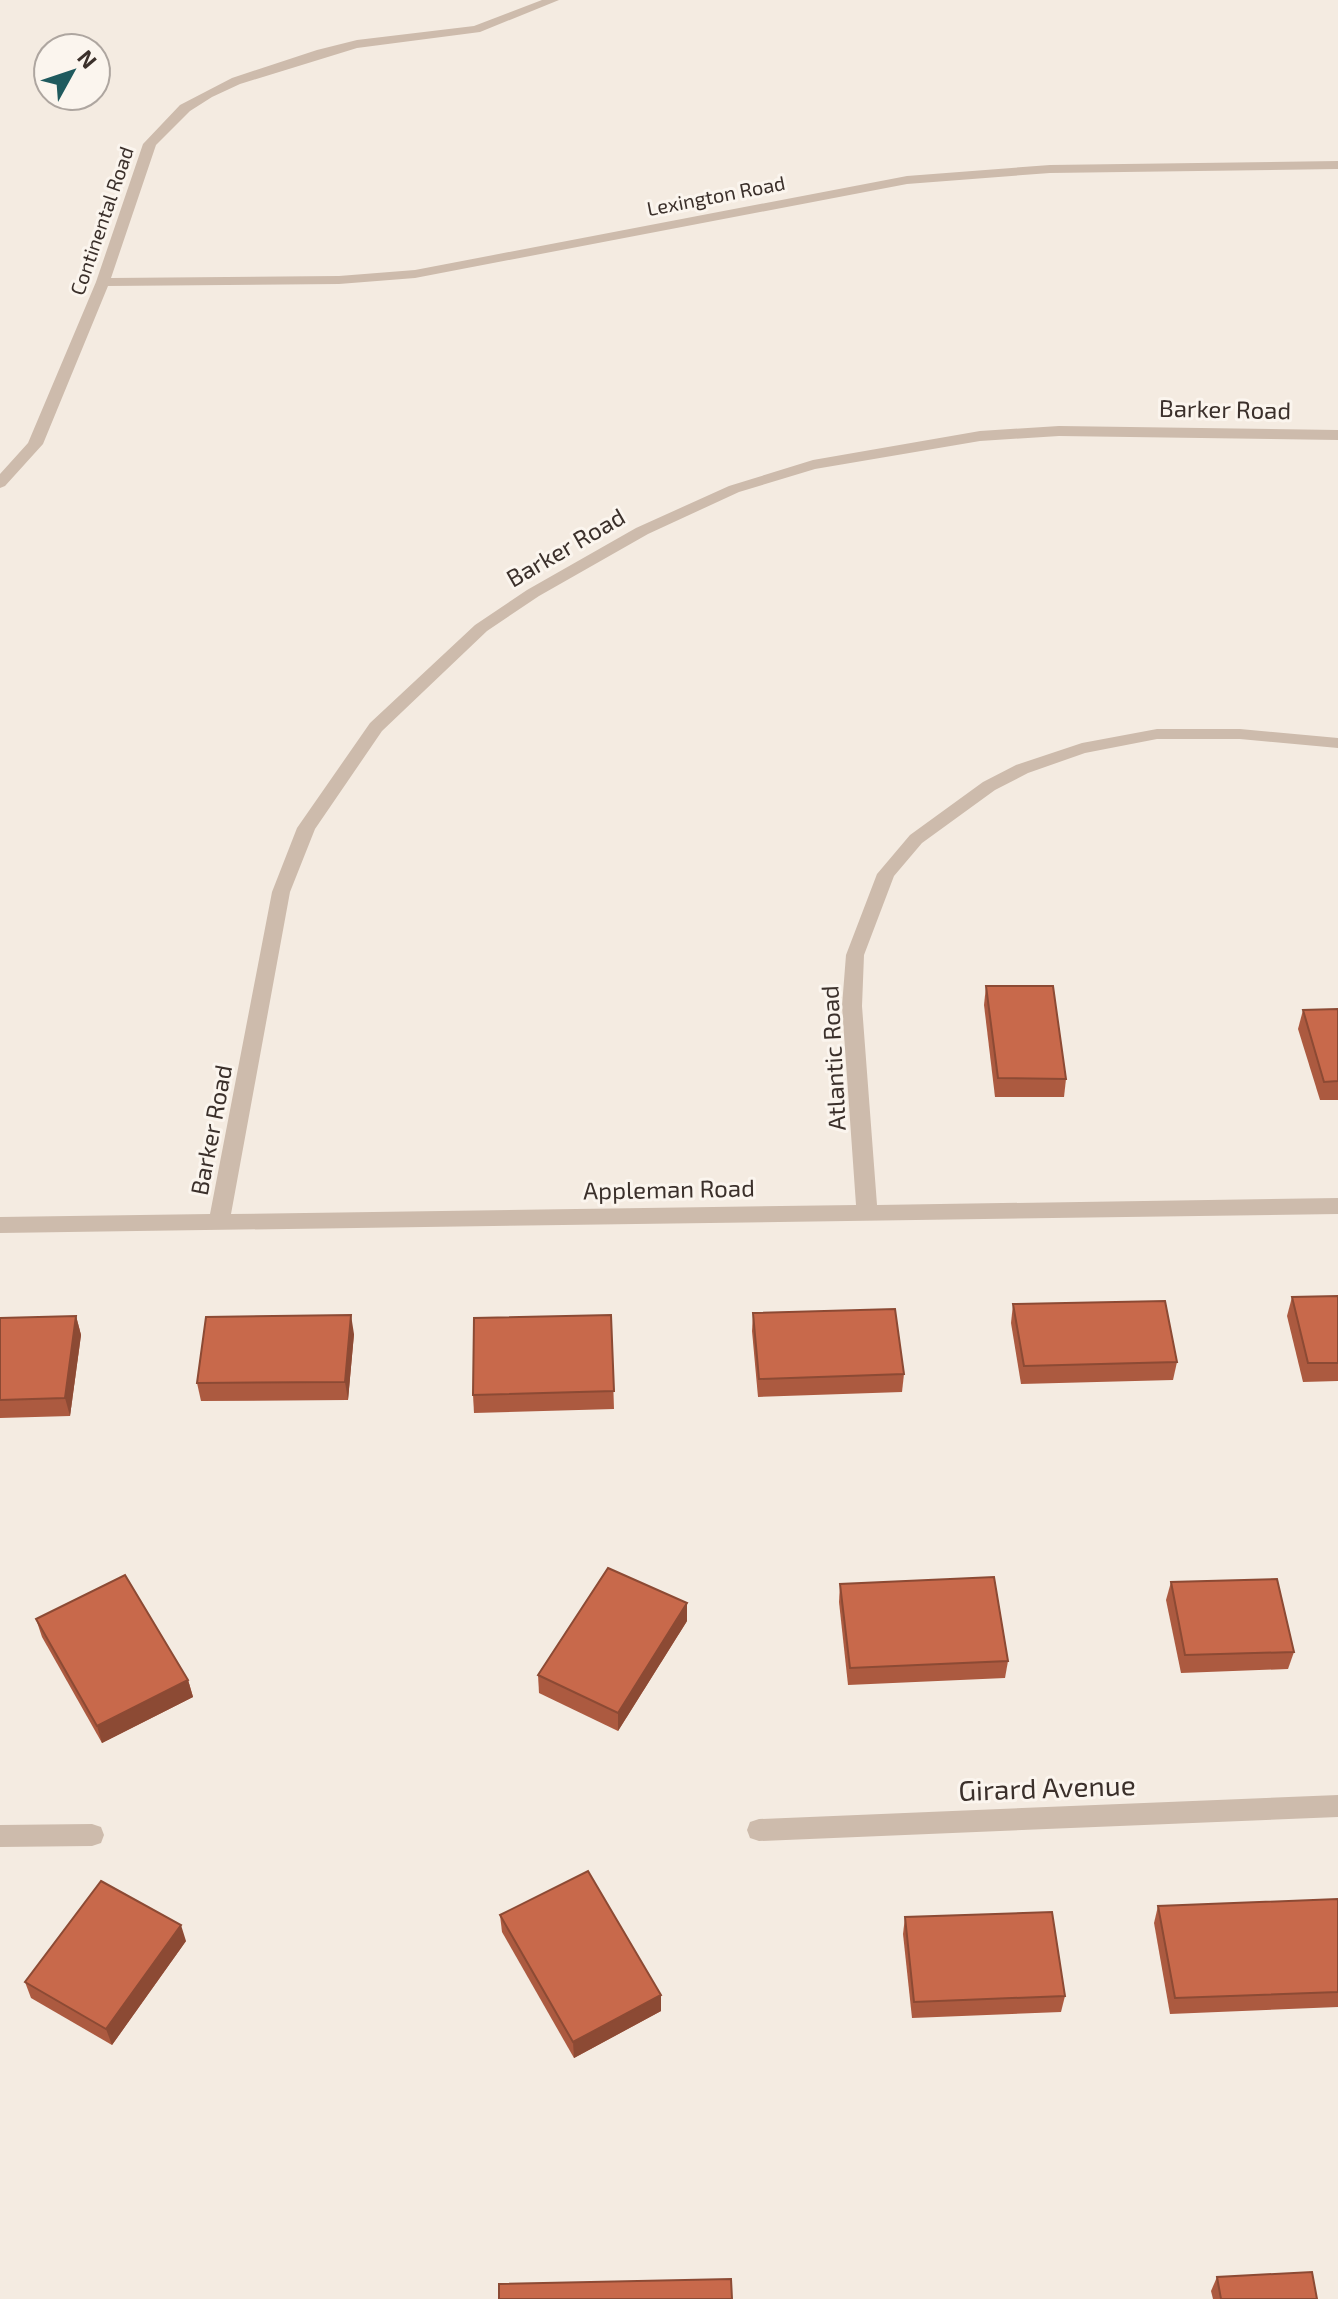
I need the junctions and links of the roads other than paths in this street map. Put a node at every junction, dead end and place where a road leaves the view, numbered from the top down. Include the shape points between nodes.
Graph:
1 (553, 0) edge
2 (1338, 165) edge
3 (103, 282) junction
4 (1338, 435) edge
5 (0, 483) edge
6 (1338, 743) edge
7 (1338, 1206) edge
8 (867, 1213) junction
9 (219, 1223) junction
10 (0, 1225) edge
11 (1338, 1806) edge
12 (759, 1830) dead end
13 (92, 1835) dead end
14 (0, 1836) edge

1 - 3 street, Continental Road via 476,29 321,53 207,94 150,144
2 - 3 street, Lexington Road via 1050,169 907,180 415,274 339,280
3 - 5 street, Continental Road via 35,444
4 - 9 street, Barker Road via 1027,433 813,465 734,489 642,531 481,628 376,727 306,828 281,892
6 - 8 street, Atlantic Road via 1240,734 1157,734 1082,748 989,786 916,839 886,874 855,955 852,1006
7 - 8 street, Appleman Road
8 - 9 street, Appleman Road
9 - 10 street, Appleman Road
11 - 12 street, Girard Avenue
13 - 14 street

